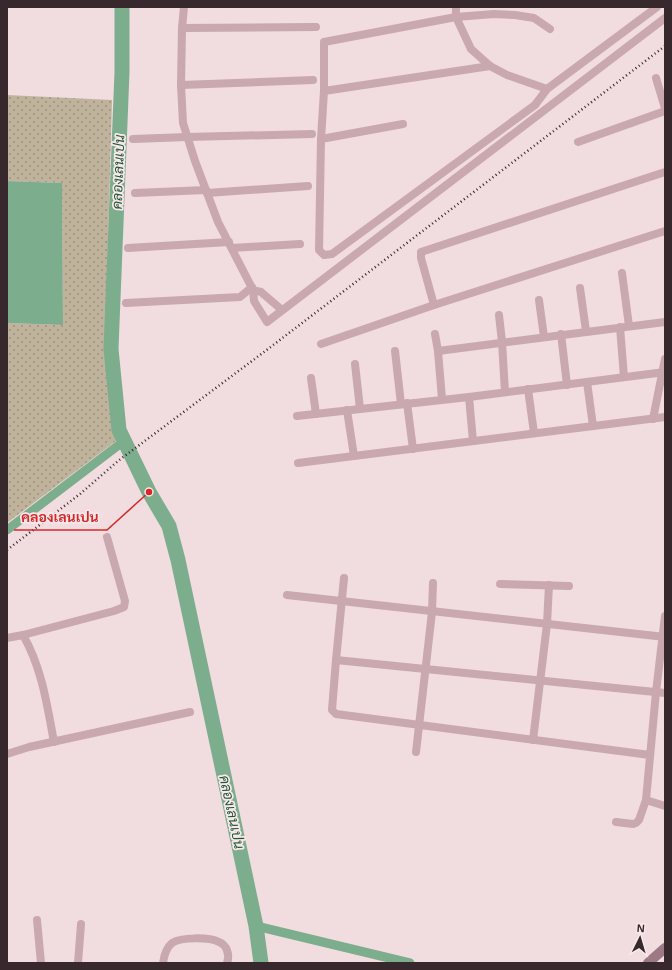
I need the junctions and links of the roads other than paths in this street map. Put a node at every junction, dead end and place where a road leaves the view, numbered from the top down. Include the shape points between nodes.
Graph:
1 (184, 7) edge
2 (456, 7) edge
3 (658, 7) edge
4 (456, 17) junction
5 (665, 18) edge
6 (316, 27) dead end
7 (182, 28) junction
8 (550, 29) dead end
9 (490, 66) junction
10 (656, 78) dead end
11 (313, 80) dead end
12 (181, 84) junction
13 (547, 89) junction
14 (324, 91) junction
15 (665, 110) edge
16 (403, 124) dead end
17 (312, 134) dead end
18 (187, 136) junction
19 (133, 139) dead end
20 (320, 139) junction
21 (578, 142) dead end
22 (665, 172) edge
23 (308, 186) dead end
24 (207, 191) junction
25 (135, 194) dead end
26 (665, 231) edge
27 (300, 244) dead end
28 (230, 245) junction
29 (128, 248) dead end
30 (622, 273) dead end
31 (580, 288) dead end
32 (253, 289) junction
33 (540, 300) dead end
34 (126, 303) dead end
35 (434, 305) junction
36 (282, 310) junction
37 (499, 315) dead end
38 (665, 322) edge
39 (629, 326) junction
40 (620, 327) junction
41 (586, 331) junction
42 (436, 334) dead end
43 (562, 334) junction
44 (544, 337) junction
45 (502, 342) junction
46 (321, 344) dead end
47 (395, 351) dead end
48 (438, 351) junction
49 (665, 359) edge
50 (355, 364) dead end
51 (664, 373) edge
52 (624, 377) junction
53 (311, 378) dead end
54 (587, 382) junction
55 (567, 385) junction
56 (528, 390) junction
57 (504, 392) junction
58 (469, 397) junction
59 (442, 399) junction
60 (404, 404) junction
61 (360, 409) junction
62 (347, 410) junction
63 (316, 414) junction
64 (297, 416) dead end
65 (665, 417) edge
66 (653, 419) junction
67 (593, 426) junction
68 (534, 434) junction
69 (473, 441) junction
70 (413, 449) junction
71 (354, 456) junction
72 (298, 463) dead end
73 (107, 537) dead end
74 (344, 578) dead end
75 (433, 582) dead end
76 (500, 584) dead end
77 (549, 585) junction
78 (569, 586) dead end
79 (287, 595) dead end
80 (342, 602) junction
81 (432, 612) junction
82 (665, 616) edge
83 (547, 624) junction
84 (23, 635) junction
85 (664, 637) edge
86 (7, 638) edge
87 (336, 660) junction
88 (426, 669) junction
89 (541, 681) junction
90 (656, 692) junction
91 (665, 693) edge
92 (190, 712) dead end
93 (419, 725) junction
94 (533, 740) junction
95 (54, 742) junction
96 (416, 752) dead end
97 (7, 754) edge
98 (650, 756) junction
99 (646, 800) junction
100 (665, 806) edge
101 (616, 822) dead end
102 (37, 920) dead end
103 (81, 924) dead end
104 (665, 948) edge
105 (41, 963) edge
106 (78, 963) edge
107 (163, 963) edge
108 (227, 963) edge
109 (648, 963) edge

1 - 7 street
2 - 4 street
3 - 13 street
4 - 8 street via 515,15 534,18
4 - 9 street via 471,49
4 - 14 street via 324,42
5 - 36 street
6 - 7 street
7 - 12 street
9 - 13 street
9 - 14 street
10 - 15 street
11 - 12 street
12 - 18 street via 183,123
13 - 20 street via 535,105 332,254 324,255 319,250
14 - 20 street
15 - 21 street
16 - 20 street
17 - 18 street
18 - 19 street
18 - 24 street
22 - 35 street via 421,252
23 - 24 street
24 - 25 street
24 - 28 street via 218,222
26 - 35 street
27 - 28 street
28 - 29 street
28 - 32 street
30 - 39 street
31 - 41 street
32 - 34 street via 240,297
32 - 36 street via 261,292
32 - 36 street via 254,301 267,322
33 - 44 street
35 - 46 street
37 - 45 street
38 - 39 street
39 - 40 street
40 - 41 street
40 - 52 street
41 - 43 street
42 - 48 street
43 - 44 street
43 - 55 street
44 - 45 street
45 - 48 street
45 - 57 street
47 - 60 street
48 - 59 street
49 - 51 street
50 - 61 street
51 - 52 street
51 - 66 street
52 - 54 street
53 - 63 street
54 - 55 street
54 - 67 street
55 - 56 street
56 - 57 street
56 - 68 street
57 - 58 street
58 - 59 street
58 - 69 street
59 - 60 street
60 - 61 street
60 - 70 street
61 - 62 street
62 - 63 street
62 - 71 street
63 - 64 street
65 - 66 street
66 - 67 street
67 - 68 street
68 - 69 street
69 - 70 street
70 - 71 street
71 - 72 street
73 - 84 street via 124,607
74 - 80 street
75 - 81 street
76 - 77 street
77 - 78 street
77 - 83 street
79 - 80 street
80 - 81 street
80 - 87 street
81 - 83 street
81 - 88 street
82 - 85 street
83 - 85 street
83 - 89 street
84 - 86 street
84 - 95 street via 42,682
85 - 90 street
87 - 88 street
87 - 93 street via 333,713
88 - 89 street
88 - 93 street
89 - 90 street
89 - 94 street
90 - 91 street
90 - 98 street
92 - 95 street
93 - 94 street
93 - 96 street
94 - 98 street
95 - 97 street
98 - 99 street
99 - 100 street
99 - 101 street via 636,823
102 - 105 street
103 - 106 street
104 - 109 main road
107 - 108 street via 164,954 172,944 184,939 219,942 225,946 229,957

